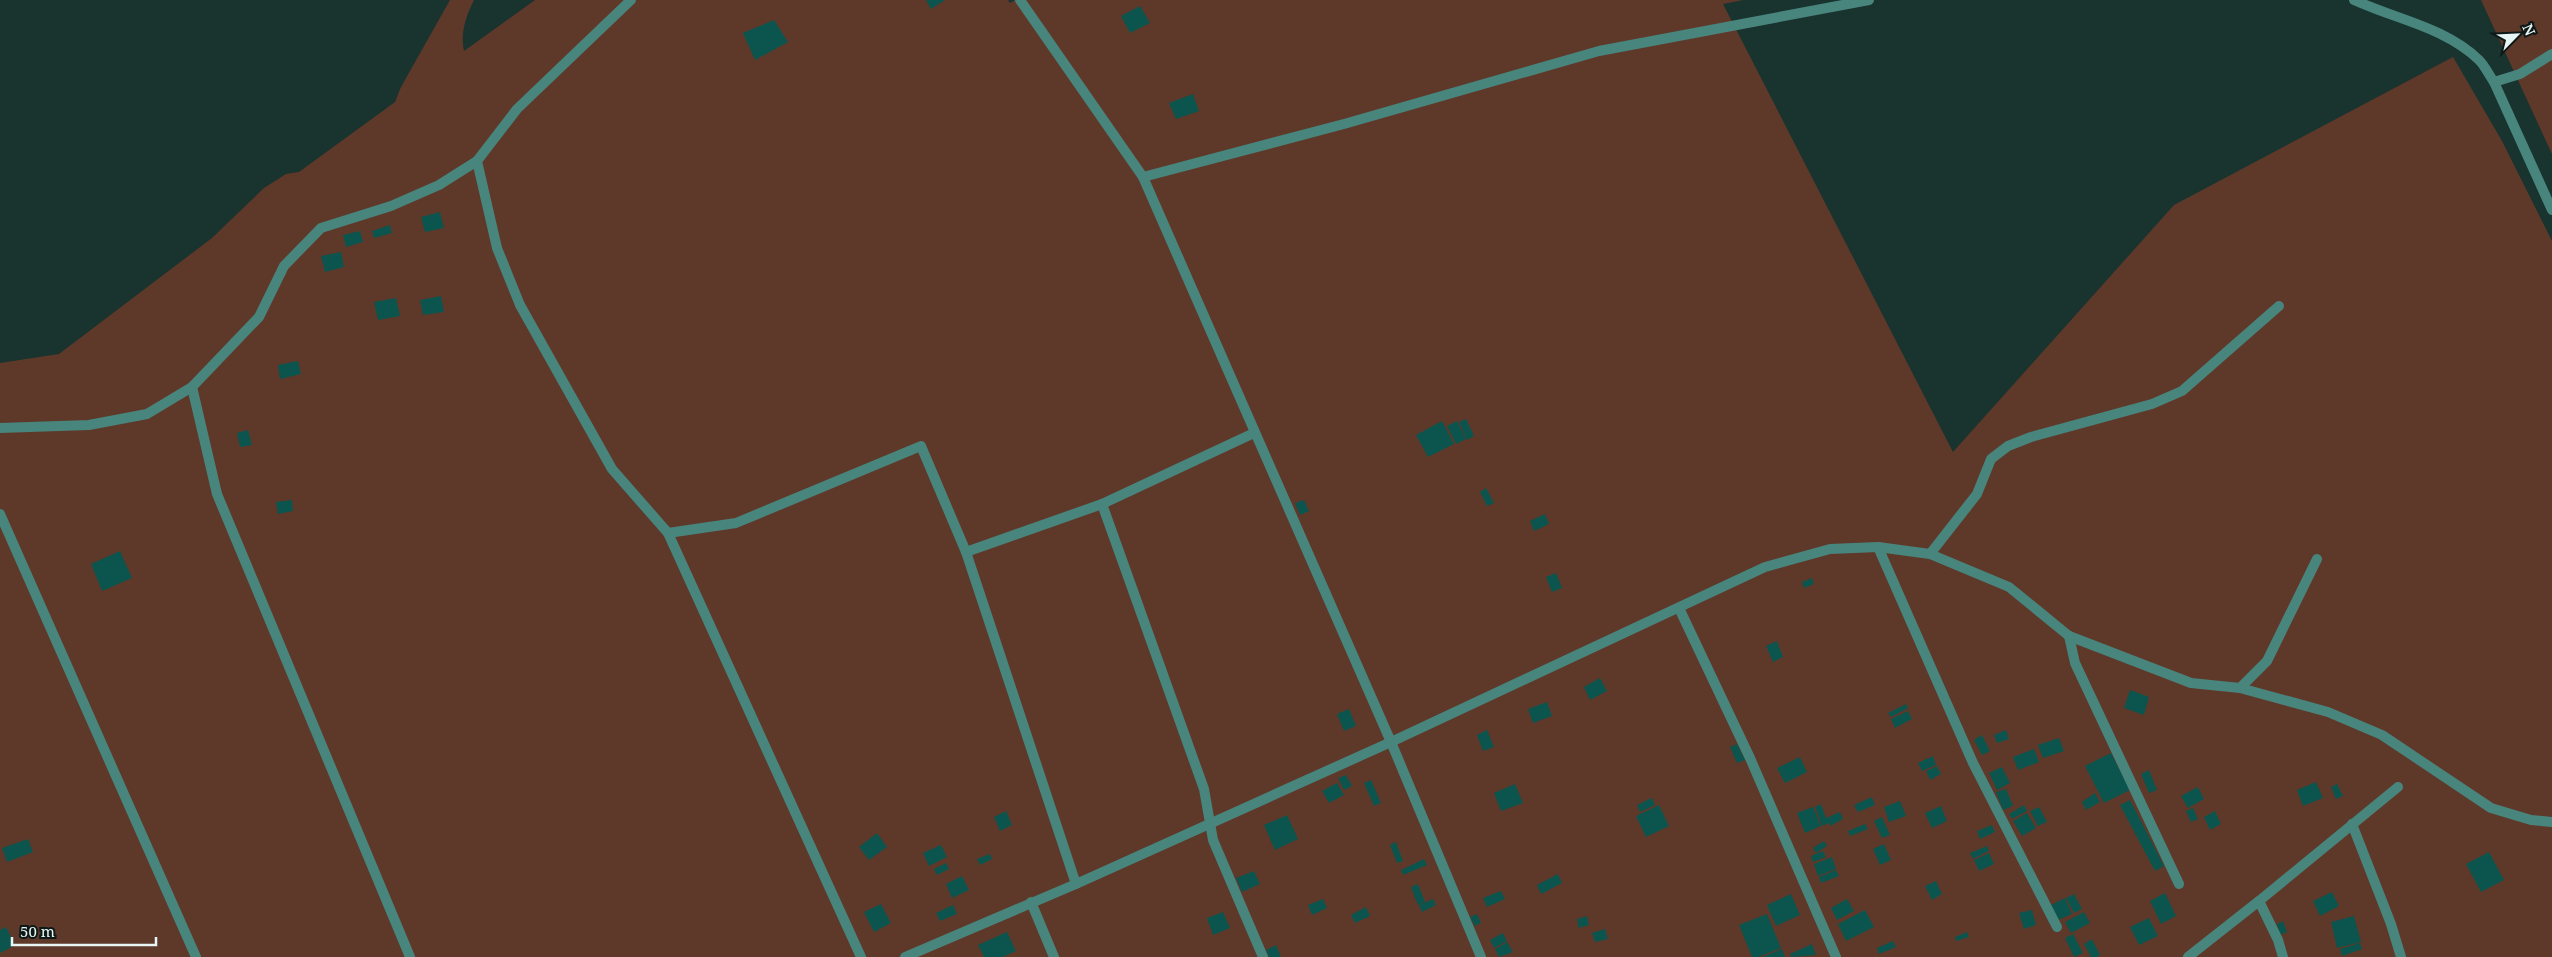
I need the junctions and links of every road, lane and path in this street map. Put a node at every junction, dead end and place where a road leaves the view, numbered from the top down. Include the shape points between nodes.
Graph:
1 (631, 0) edge
2 (1020, 0) edge
3 (1869, 0) edge
4 (2354, 0) edge
5 (2552, 54) edge
6 (2494, 82) junction
7 (477, 161) junction
8 (1143, 177) junction
9 (2552, 210) edge
10 (2279, 306) dead end
11 (192, 386) junction
12 (0, 428) edge
13 (1254, 433) junction
14 (1102, 504) junction
15 (0, 514) edge
16 (668, 533) junction
17 (1878, 547) junction
18 (966, 552) junction
19 (1930, 554) junction
20 (2317, 559) dead end
21 (1679, 608) junction
22 (2069, 636) junction
23 (2240, 688) junction
24 (1391, 742) junction
25 (2398, 787) dead end
26 (2552, 822) edge
27 (1209, 824) junction
28 (2352, 824) junction
29 (1076, 884) junction
30 (2179, 884) dead end
31 (2259, 901) junction
32 (1031, 902) junction
33 (2057, 927) dead end
34 (196, 957) edge
35 (410, 957) edge
36 (861, 957) edge
37 (905, 957) edge
38 (1054, 957) edge
39 (1263, 957) edge
40 (1481, 957) edge
41 (1836, 957) edge
42 (2188, 957) edge
43 (2283, 957) edge
44 (2401, 957) edge

1 - 7 street via 518,109
2 - 8 street
3 - 8 street via 1599,51
4 - 6 street via 2426,27 2459,45 2479,60
5 - 6 street via 2520,74
6 - 9 street
7 - 11 street via 440,185 391,206 322,228 284,266 258,317
7 - 16 street via 497,248 520,305 612,469
8 - 13 street
10 - 19 street via 2182,390 2152,404 2008,446 1991,459 1977,494
11 - 12 street via 147,414 89,425
11 - 35 street via 217,494
13 - 14 street
13 - 24 street
14 - 18 street
14 - 27 street via 1204,789
15 - 34 street
16 - 18 street via 736,523 921,446
16 - 36 street
17 - 19 street
17 - 21 street via 1830,549 1765,567
17 - 33 street via 1973,763
18 - 29 street
19 - 22 street via 2009,587
20 - 23 street via 2267,661
21 - 24 street
21 - 41 street via 1750,758
22 - 23 street via 2191,683
22 - 30 street via 2075,663
23 - 26 street via 2328,712 2382,735 2491,808 2531,820
24 - 27 street
24 - 40 street
25 - 28 street
27 - 29 street
27 - 39 street
28 - 31 street
28 - 44 street
29 - 32 street
31 - 42 street
31 - 43 street
32 - 37 street
32 - 38 street

